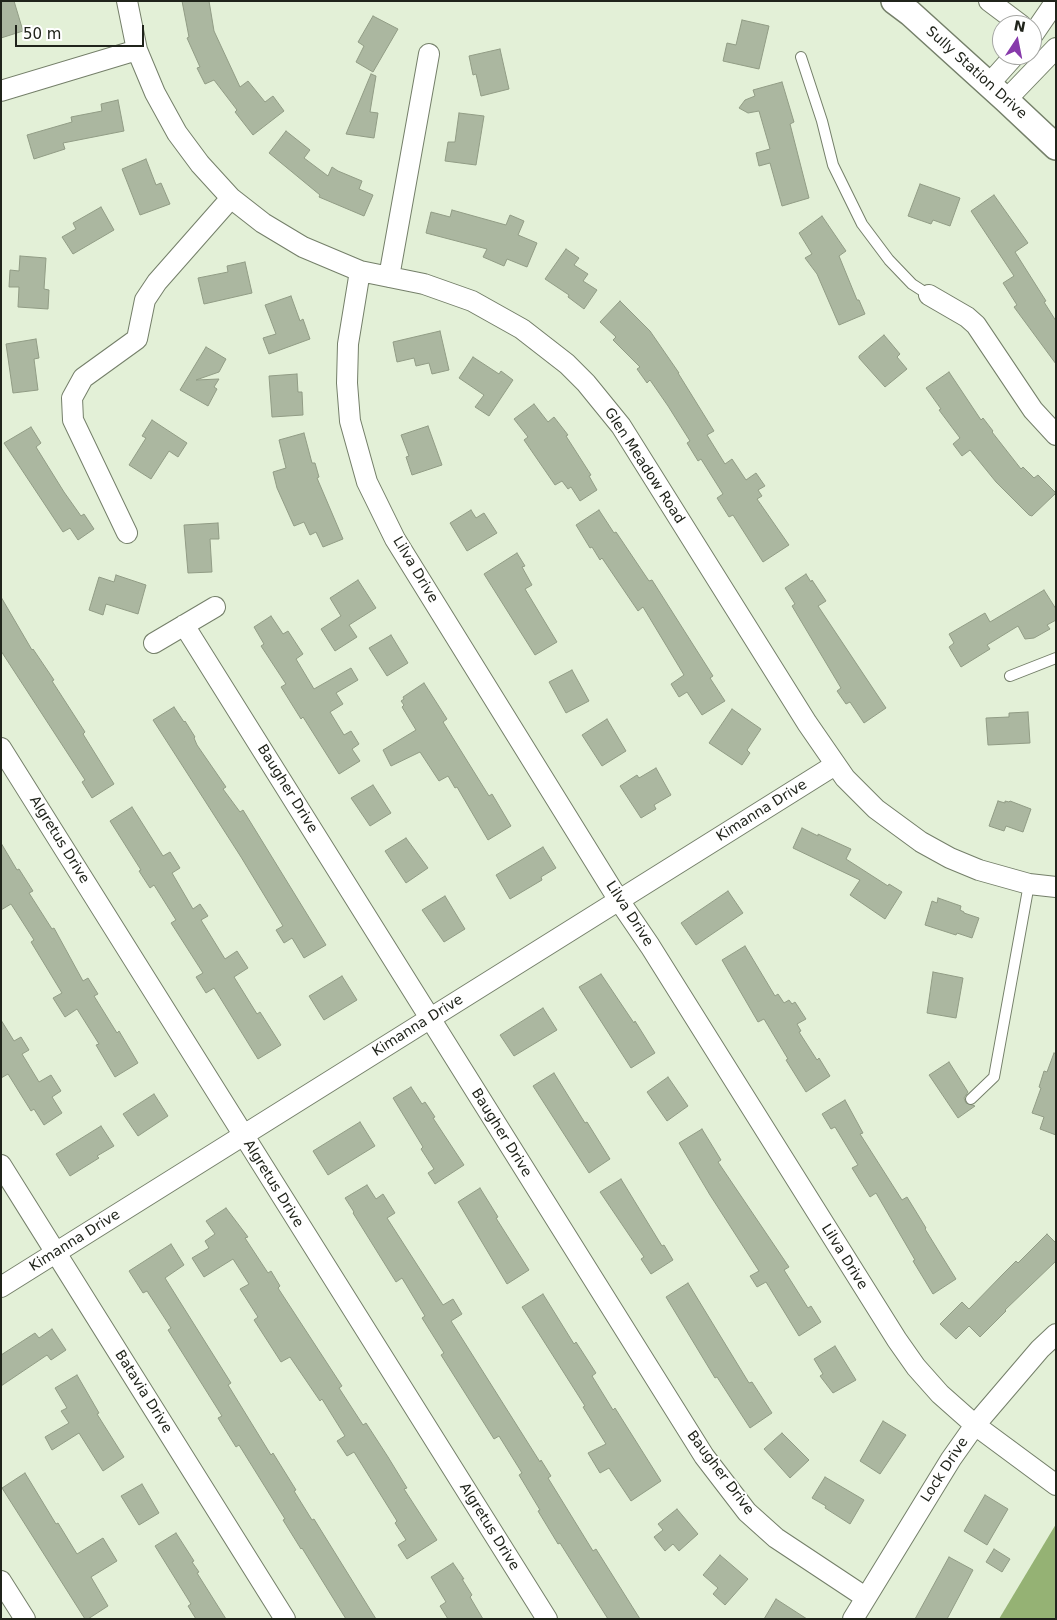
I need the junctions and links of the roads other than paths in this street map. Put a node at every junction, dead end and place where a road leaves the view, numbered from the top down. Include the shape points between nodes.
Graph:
1 (127, 1) edge
2 (894, 1) edge
3 (989, 1) edge
4 (1056, 2) edge
5 (1006, 15) edge
6 (1042, 18) edge
7 (1042, 42) edge
8 (137, 50) junction
9 (1055, 52) edge
10 (429, 54) dead end
11 (801, 58) dead end
12 (1010, 65) edge
13 (1, 92) edge
14 (997, 92) junction
15 (1056, 147) edge
16 (231, 198) junction
17 (360, 271) junction
18 (389, 277) junction
19 (929, 295) joint
20 (1056, 435) edge
21 (127, 533) dead end
22 (216, 607) dead end
23 (184, 625) junction
24 (154, 643) dead end
25 (1056, 658) edge
26 (1010, 676) dead end
27 (1, 748) edge
28 (835, 765) junction
29 (1029, 884) junction
30 (1056, 887) edge
31 (618, 899) junction
32 (430, 1018) junction
33 (971, 1099) dead end
34 (243, 1136) junction
35 (1, 1165) edge
36 (56, 1252) junction
37 (1, 1287) edge
38 (1056, 1334) edge
39 (975, 1425) junction
40 (1056, 1485) edge
41 (1, 1581) edge
42 (866, 1597) junction
43 (25, 1619) edge
44 (285, 1619) edge
45 (547, 1619) edge
46 (853, 1619) edge

1 - 8 street, Glen Meadow Road
2 - 14 street, Sully Station Drive
3 - 5 street
4 - 6 street
7 - 9 street
8 - 13 street
8 - 16 street, Glen Meadow Road via 177,133
9 - 14 street
10 - 18 street
11 - 19 lane via 833,165 862,224 889,260 912,284
12 - 14 street
14 - 15 street, Sully Station Drive
16 - 17 street, Glen Meadow Road via 263,223 303,247
16 - 21 street via 144,300 136,339 83,378 72,398 73,420
17 - 18 street, Glen Meadow Road
17 - 31 street, Lilva Drive via 348,344 347,382 350,421 367,482 395,540
18 - 28 street, Glen Meadow Road via 424,284 472,301 522,329 567,364 586,384 621,426
19 - 20 street via 976,325 1033,410
22 - 23 street
23 - 24 street
23 - 32 street, Baugher Drive
25 - 26 lane
27 - 34 street, Algretus Drive
28 - 29 street, Glen Meadow Road via 876,809 921,842 979,870
28 - 31 street, Kimanna Drive
29 - 30 street, Glen Meadow Road
29 - 33 lane via 994,1077
31 - 32 street, Kimanna Drive
31 - 39 street, Lilva Drive via 897,1340 940,1394
32 - 34 street, Kimanna Drive
32 - 42 street, Baugher Drive via 704,1456 747,1512 776,1538
34 - 36 street, Kimanna Drive
34 - 45 street, Algretus Drive
35 - 36 street, Batavia Drive
36 - 37 street, Kimanna Drive
36 - 44 street, Batavia Drive
38 - 39 street, Lock Drive
39 - 40 street, Lilva Drive
39 - 42 street, Lock Drive
41 - 43 street
42 - 46 street, Lock Drive

